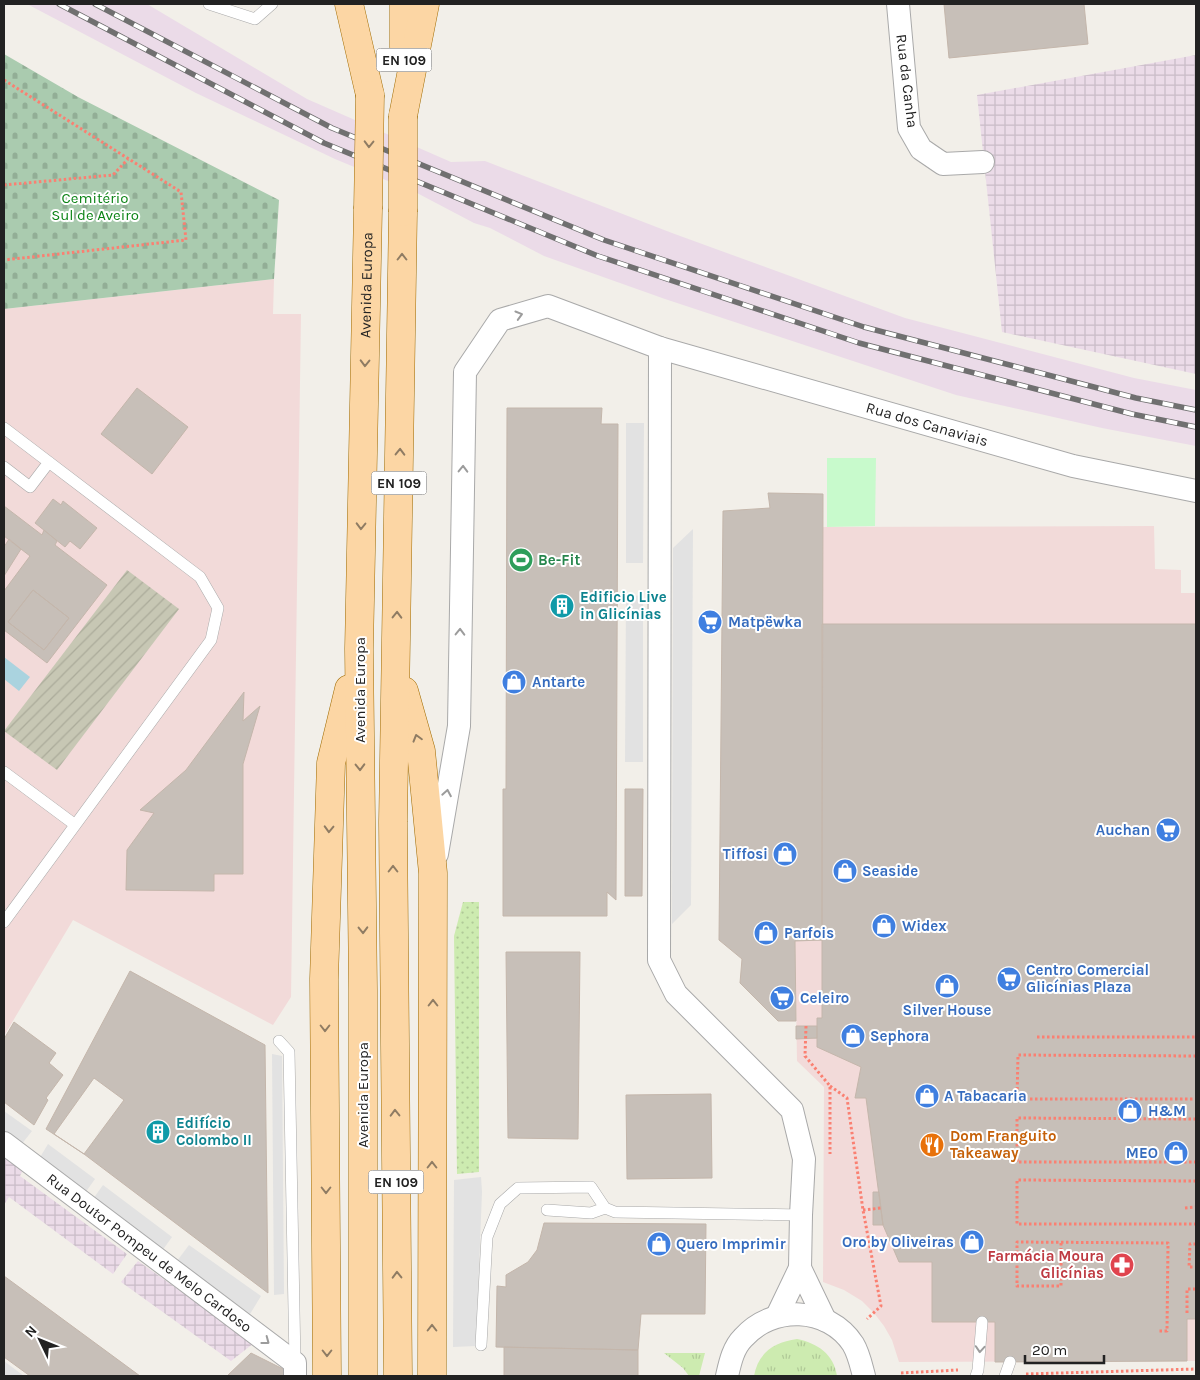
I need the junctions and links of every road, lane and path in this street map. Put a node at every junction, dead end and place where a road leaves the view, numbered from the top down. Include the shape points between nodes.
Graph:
1 (209, 4) edge
2 (272, 4) edge
3 (349, 4) edge
4 (370, 4) edge
5 (404, 4) edge
6 (425, 4) edge
7 (898, 4) edge
8 (4, 80) edge
9 (370, 95) junction
10 (403, 116) junction
11 (128, 159) junction
12 (983, 162) dead end
13 (4, 185) edge
14 (4, 260) edge
15 (660, 348) junction
16 (4, 428) edge
17 (49, 462) junction
18 (4, 467) edge
19 (1196, 491) edge
20 (359, 649) junction
21 (396, 663) junction
22 (4, 772) edge
23 (74, 824) junction
24 (433, 876) junction
25 (4, 922) edge
26 (806, 1026) dead end
27 (1037, 1037) dead end
28 (1196, 1037) edge
29 (279, 1041) dead end
30 (1196, 1056) edge
31 (830, 1086) junction
32 (1196, 1099) edge
33 (1196, 1119) edge
34 (4, 1143) edge
35 (830, 1159) dead end
36 (1196, 1162) edge
37 (1196, 1181) edge
38 (1196, 1207) edge
39 (605, 1208) junction
40 (881, 1208) dead end
41 (1185, 1208) dead end
42 (547, 1210) dead end
43 (863, 1210) junction
44 (801, 1215) junction
45 (1196, 1224) edge
46 (1061, 1242) junction
47 (1196, 1244) edge
48 (1196, 1266) edge
49 (800, 1268) junction
50 (1196, 1289) edge
51 (1187, 1313) dead end
52 (777, 1316) junction
53 (867, 1319) dead end
54 (825, 1320) junction
55 (982, 1322) dead end
56 (1158, 1330) dead end
57 (482, 1345) dead end
58 (1196, 1369) edge
59 (295, 1370) edge
60 (1007, 1370) edge
61 (901, 1373) dead end
62 (977, 1373) edge
63 (327, 1376) edge
64 (363, 1376) edge
65 (398, 1376) edge
66 (432, 1376) edge
67 (727, 1376) edge
68 (864, 1376) edge

1 - 2 lane via 255,19
3 - 9 main road
4 - 9 main road, Avenida Europa / EN 109
5 - 10 main road, EN 109
6 - 10 main road
7 - 12 street, Rua da Canha via 909,128 920,149 943,164
8 - 11 path
9 -> 20 main road, Avenida Europa / EN 109, bridge
21 -> 10 main road, EN 109, bridge
11 - 13 path via 112,175
11 - 14 path via 181,192 186,240
15 - 19 street, Rua dos Canaviais via 1073,466
24 -> 15 street, Rua dos Canaviais via 459,726 465,372 500,320 548,306
15 - 44 street via 659,960 676,994 792,1110 804,1159
16 - 17 lane
17 - 18 lane via 30,487
17 - 23 lane via 200,578 218,608 211,640
20 -> 63 main road via 331,763 324,979
20 -> 64 main road, Avenida Europa / EN 109
24 -> 21 main road via 421,751
65 -> 21 main road, EN 109 via 393,832
22 - 23 lane
23 - 25 lane
66 -> 24 main road
26 - 31 path via 805,1056
27 - 28 path
29 - 59 lane via 289,1052
30 - 32 path via 1018,1055 1017,1098
31 - 35 path
31 - 43 path via 847,1098
33 - 36 path via 1017,1118 1017,1162
34 -> 59 street, Rua Doutor Pompeu de Melo Cardoso
37 - 45 path via 1017,1180 1017,1224
38 - 41 path
39 - 42 lane via 590,1213
39 - 44 lane via 615,1212
39 - 57 lane via 591,1187 518,1188 500,1204 487,1237
40 - 43 path
43 - 53 path via 882,1306
44 - 49 street
46 - 46 path via 1017,1242 1017,1286 1061,1286
46 - 56 path via 1168,1243 1167,1331
47 - 48 path via 1190,1244 1190,1266
49 - 52 street
49 - 54 street
50 - 51 path via 1187,1289
52 - 54 street via 809,1314
52 - 67 street via 758,1324 742,1338
54 - 68 street via 852,1343
55 -> 62 lane
58 - 60 path via 1015,1375
61 - 62 path

